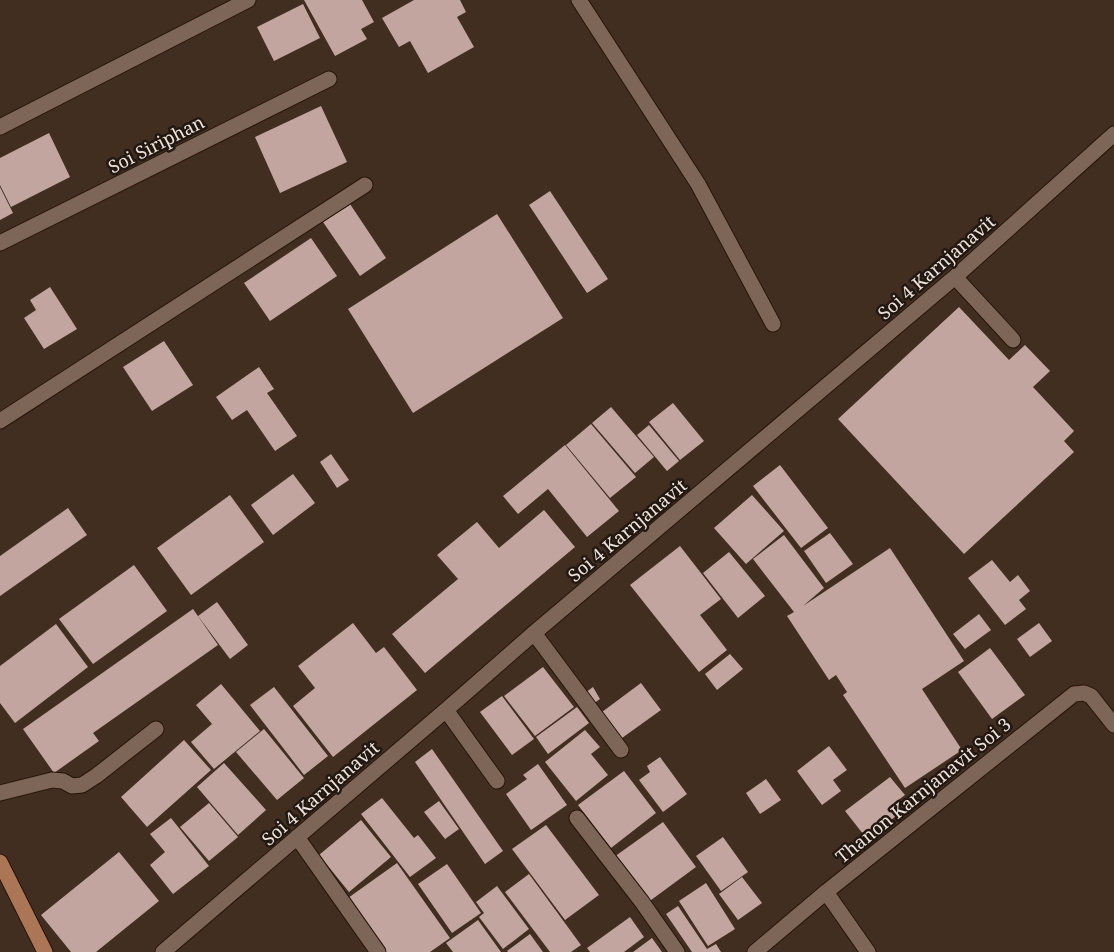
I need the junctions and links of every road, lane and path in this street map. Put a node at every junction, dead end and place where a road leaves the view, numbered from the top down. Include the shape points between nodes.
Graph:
1 (248, 0) edge
2 (579, 0) edge
3 (329, 79) dead end
4 (0, 127) edge
5 (1114, 134) edge
6 (365, 184) dead end
7 (0, 243) edge
8 (955, 277) junction
9 (773, 324) dead end
10 (1013, 340) dead end
11 (0, 421) edge
12 (534, 633) junction
13 (446, 710) junction
14 (1114, 725) edge
15 (156, 729) dead end
16 (621, 750) dead end
17 (497, 781) dead end
18 (0, 793) edge
19 (577, 818) dead end
20 (297, 838) junction
21 (0, 862) edge
22 (826, 892) junction
23 (45, 952) edge
24 (163, 952) edge
25 (378, 952) edge
26 (677, 952) edge
27 (755, 952) edge
28 (868, 952) edge

1 - 4 street
2 - 9 street via 698,184
3 - 7 street, Soi Siriphan
5 - 8 street, Soi 4 Karnjanavit
6 - 11 street
8 - 10 street
8 - 12 street, Soi 4 Karnjanavit
12 - 13 street, Soi 4 Karnjanavit
12 - 16 street
13 - 17 street
13 - 20 street, Soi 4 Karnjanavit
14 - 22 street, Thanon Karnjanavit Soi 3 via 1091,696 1074,694
15 - 18 street via 85,784 72,786 61,780 52,780
19 - 26 street
20 - 24 street, Soi 4 Karnjanavit
20 - 25 street
21 - 23 main road
22 - 27 street, Thanon Karnjanavit Soi 3
22 - 28 street

